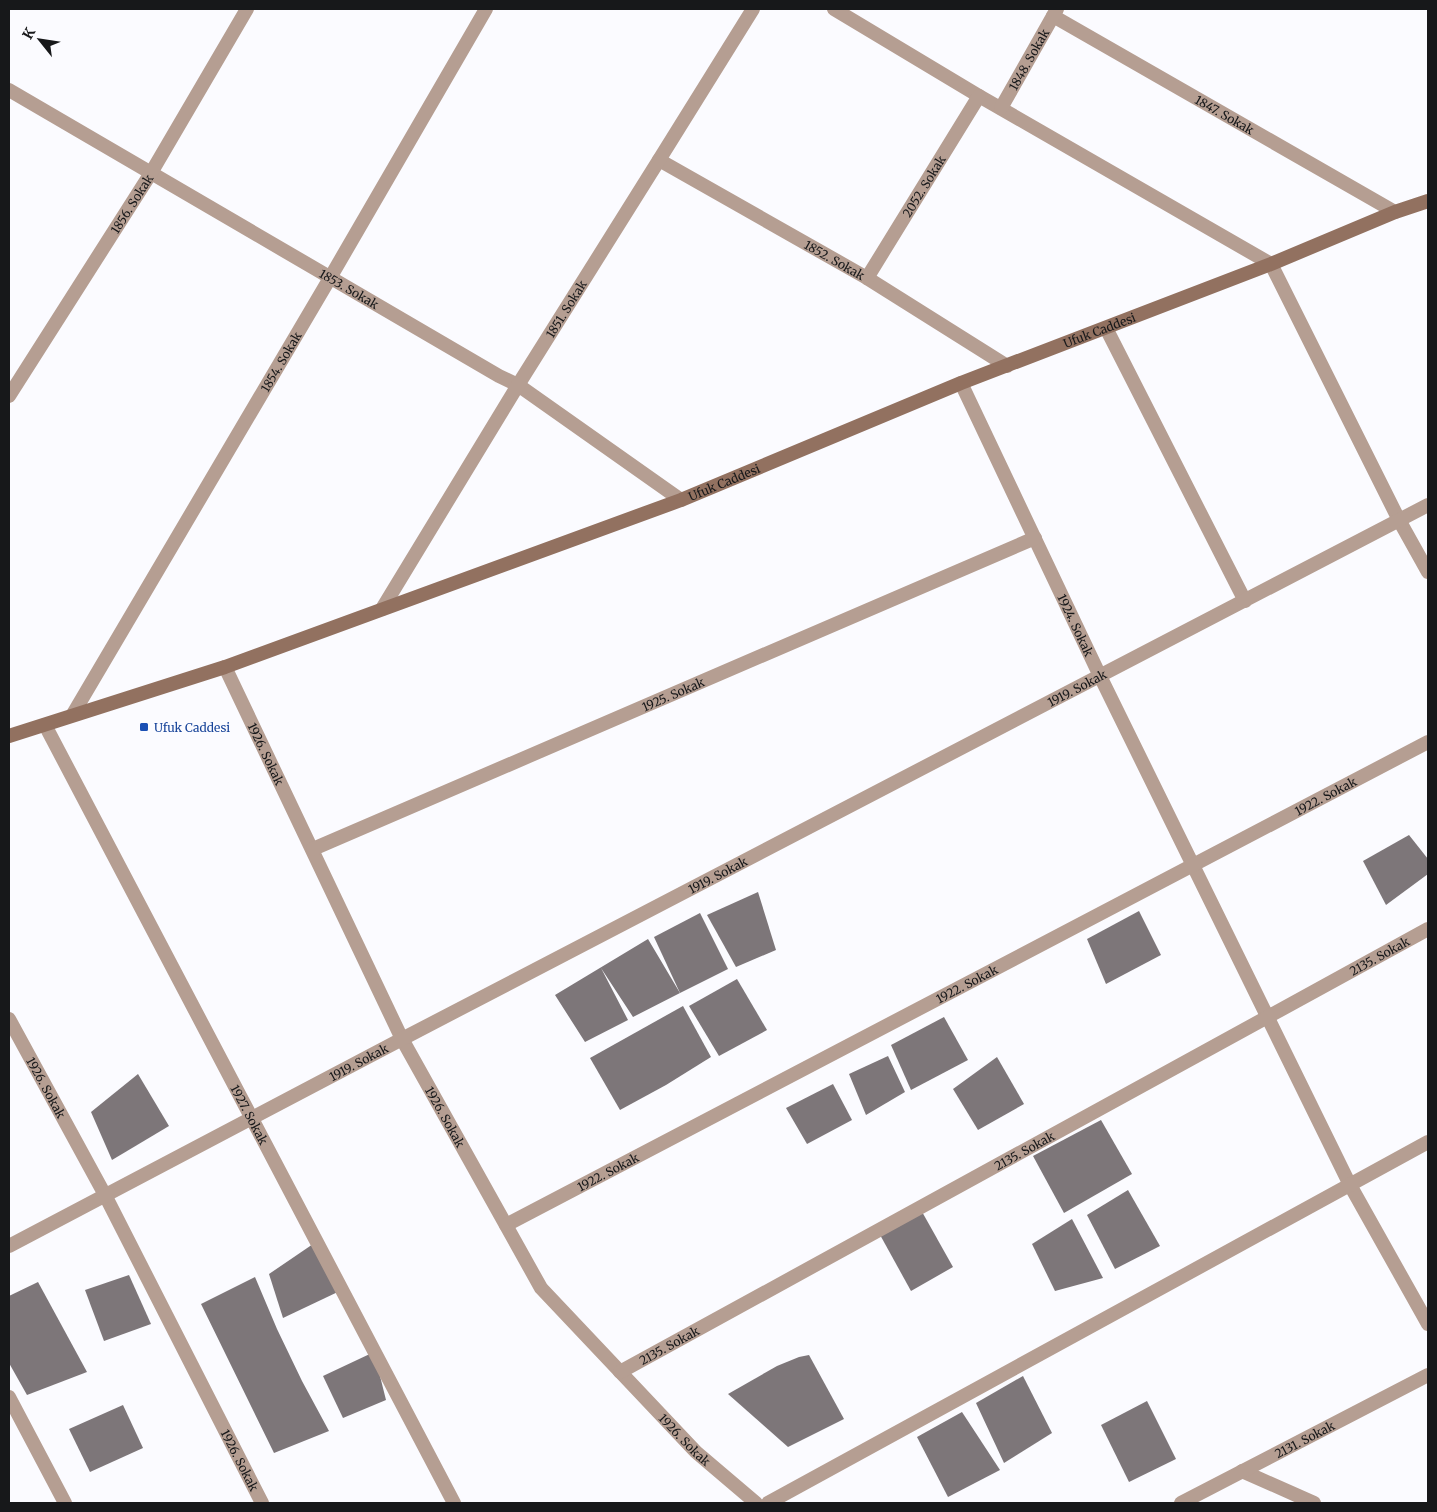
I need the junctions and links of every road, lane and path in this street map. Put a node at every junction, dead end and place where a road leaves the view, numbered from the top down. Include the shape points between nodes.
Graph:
1 (247, 9) edge
2 (486, 9) edge
3 (753, 9) edge
4 (834, 9) edge
5 (1055, 12) edge
6 (9, 90) edge
7 (979, 96) junction
8 (1001, 108) junction
9 (659, 160) junction
10 (151, 173) junction
11 (1428, 201) edge
12 (1395, 212) junction
13 (1271, 264) junction
14 (330, 278) junction
15 (867, 278) junction
16 (1106, 328) junction
17 (1007, 366) junction
18 (961, 383) junction
19 (518, 384) junction
20 (9, 396) edge
21 (681, 500) junction
22 (1428, 505) edge
23 (1399, 520) junction
24 (1035, 538) junction
25 (1428, 572) edge
26 (1245, 601) junction
27 (382, 609) junction
28 (225, 667) junction
29 (1100, 676) junction
30 (73, 714) junction
31 (45, 725) junction
32 (9, 736) edge
33 (1428, 742) edge
34 (313, 849) junction
35 (1193, 865) junction
36 (1428, 929) edge
37 (1268, 1017) junction
38 (9, 1019) edge
39 (402, 1039) junction
40 (251, 1118) junction
41 (1428, 1142) edge
42 (1350, 1185) junction
43 (104, 1196) junction
44 (506, 1225) junction
45 (9, 1246) edge
46 (1428, 1324) edge
47 (620, 1372) junction
48 (1428, 1375) edge
49 (9, 1397) edge
50 (1242, 1471) junction
51 (65, 1503) edge
52 (262, 1503) edge
53 (454, 1503) edge
54 (756, 1503) edge
55 (768, 1503) edge
56 (1181, 1503) edge
57 (1314, 1503) edge

1 - 10 street, 1856. Sokak
2 - 14 street, 1854. Sokak
3 - 9 street, 1851. Sokak
4 - 7 street
5 - 8 street, 1848. Sokak
5 - 12 street, 1847. Sokak
6 - 10 street, 1853. Sokak
7 - 8 street
7 - 15 street, 2052. Sokak
8 - 13 street
9 - 15 street, 1852. Sokak
9 - 19 street, 1851. Sokak
10 - 14 street, 1853. Sokak
10 - 20 street, 1856. Sokak
11 - 12 main road, Ufuk Caddesi
12 - 13 main road, Ufuk Caddesi
13 - 16 main road, Ufuk Caddesi
13 - 23 street
14 - 19 street, 1853. Sokak
14 - 30 street, 1854. Sokak
15 - 17 street, 1852. Sokak
16 - 17 main road, Ufuk Caddesi
16 - 26 street
17 - 18 main road, Ufuk Caddesi
18 - 21 main road, Ufuk Caddesi
18 - 24 street, 1924. Sokak
19 - 21 street, 1853. Sokak
19 - 27 street, 1851. Sokak
21 - 27 main road, Ufuk Caddesi
22 - 23 street, 1919. Sokak
23 - 25 street
23 - 26 street, 1919. Sokak
24 - 29 street, 1924. Sokak
24 - 34 street, 1925. Sokak
26 - 29 street, 1919. Sokak
27 - 28 main road, Ufuk Caddesi
28 - 30 main road, Ufuk Caddesi
28 - 34 street, 1926. Sokak
29 - 35 street, 1924. Sokak
29 - 39 street, 1919. Sokak
30 - 31 main road, Ufuk Caddesi
31 - 32 main road, Ufuk Caddesi
31 - 40 street, 1927. Sokak
33 - 35 street, 1922. Sokak
34 - 39 street, 1926. Sokak
35 - 37 street, 1924. Sokak
35 - 44 street, 1922. Sokak
36 - 37 street, 2135. Sokak
37 - 42 street, 1924. Sokak
37 - 47 street, 2135. Sokak
38 - 43 street, 1926. Sokak
39 - 40 street, 1919. Sokak
39 - 44 street, 1926. Sokak
40 - 43 street, 1919. Sokak
40 - 53 street, 1927. Sokak
41 - 42 street
42 - 46 street, 1924. Sokak
42 - 55 street
43 - 45 street, 1919. Sokak
43 - 52 street, 1926. Sokak
44 - 47 street, 1926. Sokak via 541,1288
47 - 54 street, 1926. Sokak via 696,1452
48 - 50 street, 2131. Sokak
49 - 51 street
50 - 56 street, 2131. Sokak
50 - 57 street

